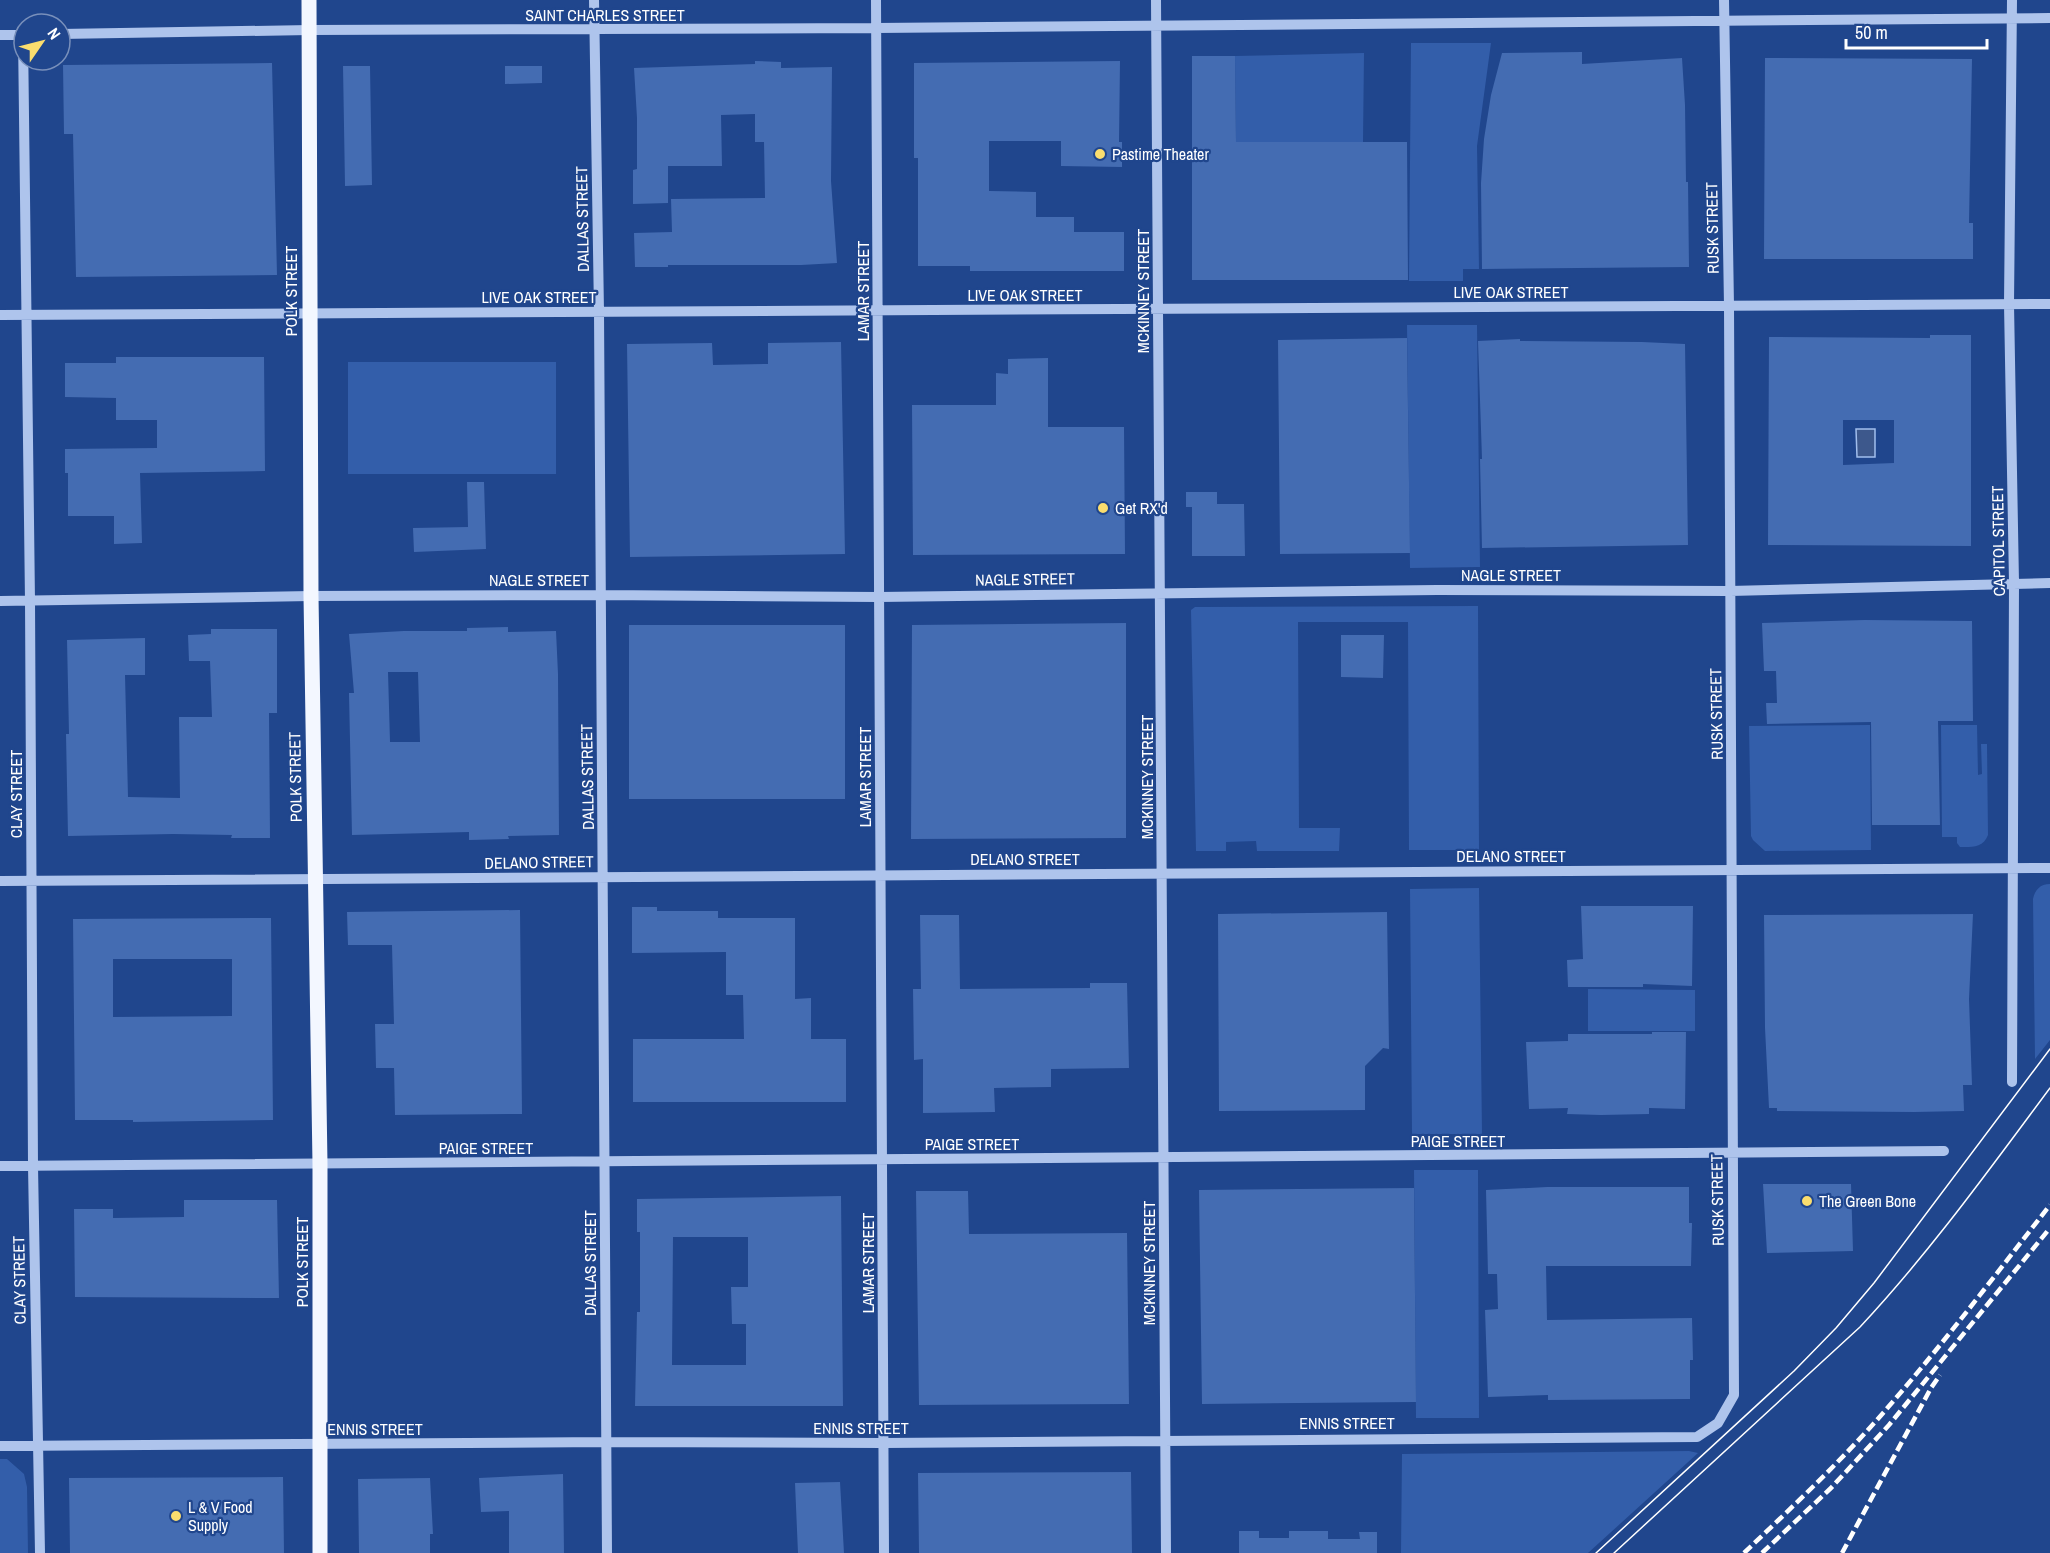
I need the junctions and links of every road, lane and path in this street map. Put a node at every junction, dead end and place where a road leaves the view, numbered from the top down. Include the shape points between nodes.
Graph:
1 (309, 0) edge
2 (594, 0) edge
3 (876, 0) edge
4 (1156, 0) edge
5 (1724, 0) edge
6 (2012, 0) edge
7 (2012, 18) junction
8 (2050, 18) edge
9 (1724, 21) junction
10 (1156, 25) junction
11 (876, 28) junction
12 (309, 30) junction
13 (594, 30) junction
14 (72, 34) edge
15 (23, 72) edge
16 (2009, 304) junction
17 (2050, 304) edge
18 (1729, 306) junction
19 (1159, 309) junction
20 (878, 310) junction
21 (599, 312) junction
22 (309, 313) junction
23 (0, 315) edge
24 (26, 315) junction
25 (2014, 583) junction
26 (2050, 583) edge
27 (1730, 591) junction
28 (1160, 593) junction
29 (600, 595) junction
30 (311, 597) junction
31 (879, 597) junction
32 (0, 601) edge
33 (30, 602) junction
34 (2013, 868) junction
35 (2050, 868) edge
36 (1731, 870) junction
37 (1162, 873) junction
38 (881, 875) junction
39 (603, 876) junction
40 (315, 879) junction
41 (0, 881) edge
42 (31, 881) junction
43 (2012, 1082) dead end
44 (1944, 1151) dead end
45 (1732, 1154) junction
46 (1164, 1158) junction
47 (882, 1160) junction
48 (604, 1162) junction
49 (320, 1164) junction
50 (0, 1166) edge
51 (33, 1166) junction
52 (1718, 1423) joint
53 (1166, 1440) junction
54 (606, 1442) junction
55 (884, 1443) junction
56 (320, 1444) junction
57 (0, 1446) edge
58 (37, 1446) junction
59 (40, 1553) edge
60 (320, 1553) edge
61 (607, 1553) edge
62 (885, 1553) edge
63 (1166, 1553) edge

1 - 12 main road, POLK STREET
2 - 13 street, DALLAS STREET
3 - 11 street, LAMAR STREET
4 - 10 street, MCKINNEY STREET
5 - 9 street, RUSK STREET
6 - 7 street, CAPITOL STREET
7 - 8 street, SAINT CHARLES STREET
7 - 9 street, SAINT CHARLES STREET
7 - 16 street, CAPITOL STREET
9 - 10 street, SAINT CHARLES STREET
9 - 18 street, RUSK STREET
10 - 11 street, SAINT CHARLES STREET
10 - 19 street, MCKINNEY STREET
11 - 13 street, SAINT CHARLES STREET
11 - 20 street, LAMAR STREET
12 - 13 street, SAINT CHARLES STREET
12 - 14 street, SAINT CHARLES STREET
12 - 22 main road, POLK STREET
13 - 21 street, DALLAS STREET
15 - 24 street, CLAY STREET
16 - 17 street, LIVE OAK STREET
16 - 18 street, LIVE OAK STREET
16 - 25 street, CAPITOL STREET
18 - 19 street, LIVE OAK STREET
18 - 27 street, RUSK STREET
19 - 20 street, LIVE OAK STREET
19 - 28 street, MCKINNEY STREET
20 - 21 street, LIVE OAK STREET
20 - 31 street, LAMAR STREET
21 - 22 street, LIVE OAK STREET
21 - 29 street, DALLAS STREET
22 - 24 street, LIVE OAK STREET
22 - 30 main road, POLK STREET
23 - 24 street, LIVE OAK STREET
24 - 33 street, CLAY STREET
25 - 26 street, NAGLE STREET
25 - 27 street, NAGLE STREET
25 - 34 street, CAPITOL STREET
27 - 28 street, NAGLE STREET
27 - 36 street, RUSK STREET
28 - 31 street, NAGLE STREET
28 - 37 street, MCKINNEY STREET
29 - 30 street, NAGLE STREET
29 - 31 street, NAGLE STREET
29 - 39 street, DALLAS STREET
30 - 33 street, NAGLE STREET
30 - 40 main road, POLK STREET
31 - 38 street, LAMAR STREET
32 - 33 street, NAGLE STREET
33 - 42 street, CLAY STREET
34 - 35 street, DELANO STREET
34 - 36 street, DELANO STREET
34 - 43 street, CAPITOL STREET
36 - 37 street, DELANO STREET
36 - 45 street, RUSK STREET
37 - 38 street, DELANO STREET
37 - 46 street, MCKINNEY STREET
38 - 39 street, DELANO STREET
38 - 47 street, LAMAR STREET
39 - 40 street, DELANO STREET
39 - 48 street, DALLAS STREET
40 - 42 street, DELANO STREET
40 - 49 main road, POLK STREET
41 - 42 street, DELANO STREET
42 - 51 street, CLAY STREET
44 - 45 street, PAIGE STREET
45 - 46 street, PAIGE STREET
45 - 52 street, RUSK STREET via 1734,1395
46 - 47 street, PAIGE STREET
46 - 53 street, MCKINNEY STREET
47 - 48 street, PAIGE STREET
47 - 55 street, LAMAR STREET
48 - 49 street, PAIGE STREET
48 - 54 street, DALLAS STREET
49 - 51 street, PAIGE STREET
49 - 56 main road, POLK STREET
50 - 51 street, PAIGE STREET
51 - 58 street, CLAY STREET
52 - 53 street, ENNIS STREET via 1696,1437
53 - 55 street, ENNIS STREET
53 - 63 street, MCKINNEY STREET
54 - 55 street, ENNIS STREET
54 - 56 street, ENNIS STREET
54 - 61 street, DALLAS STREET
55 - 62 street, LAMAR STREET
56 - 58 street, ENNIS STREET
56 - 60 main road, POLK STREET
57 - 58 street, ENNIS STREET
58 - 59 street, CLAY STREET

